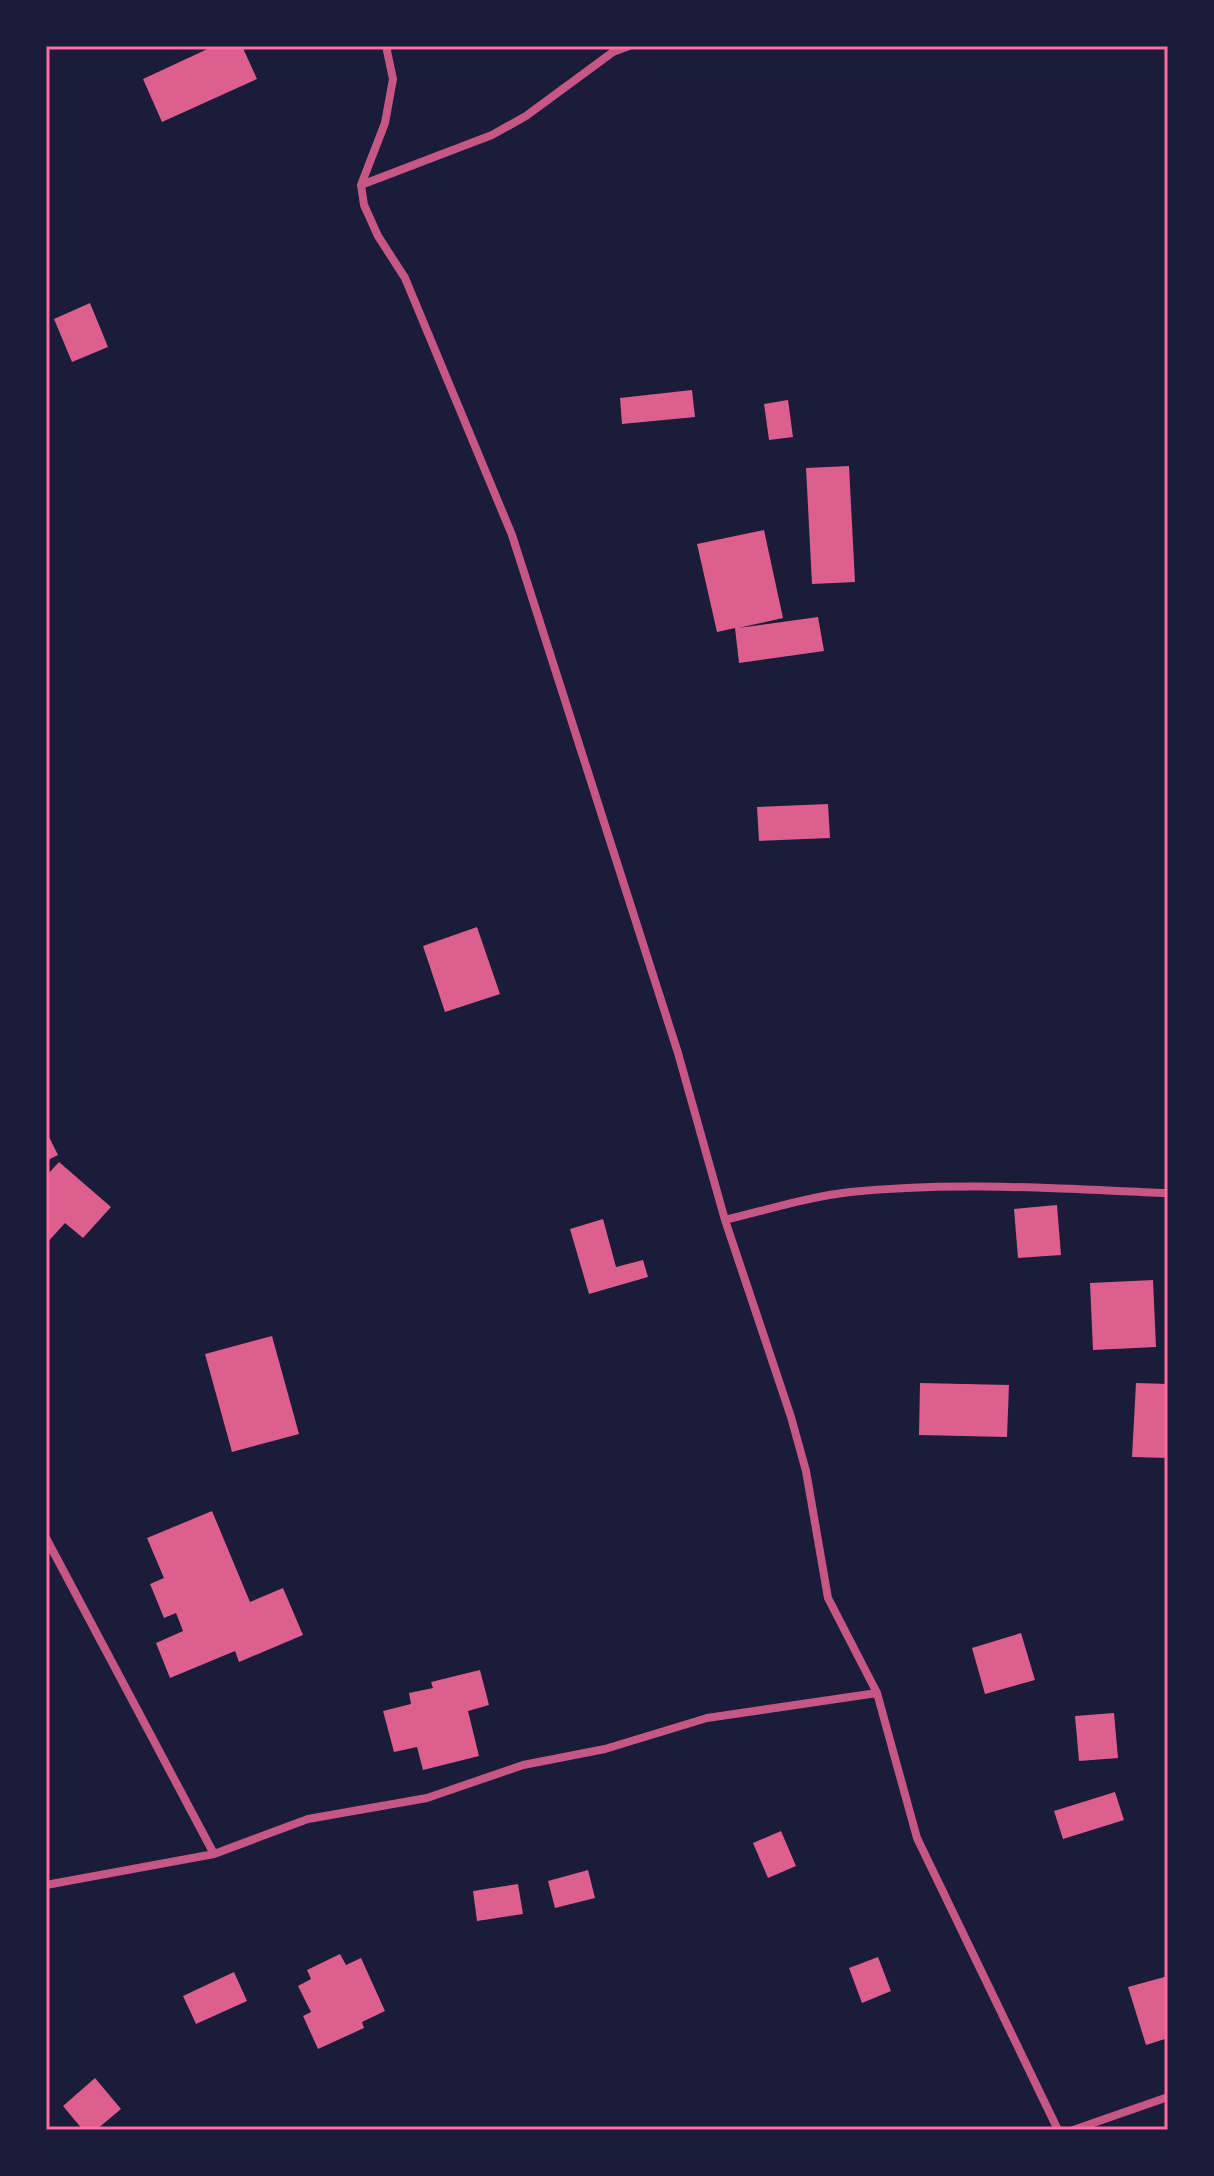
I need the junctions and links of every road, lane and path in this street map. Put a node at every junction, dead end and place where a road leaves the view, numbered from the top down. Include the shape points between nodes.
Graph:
1 (386, 46) edge
2 (629, 46) edge
3 (361, 185) junction
4 (1168, 1193) edge
5 (725, 1220) junction
6 (46, 1538) edge
7 (877, 1693) junction
8 (214, 1854) junction
9 (46, 1885) edge
10 (1168, 2097) edge
11 (1058, 2130) edge
12 (1073, 2130) edge

1 - 3 street via 393,79 385,123
2 - 3 street via 492,135
3 - 5 street via 364,205 405,278 512,535 678,1053
4 - 5 street via 951,1186 849,1192
5 - 7 street via 806,1471 828,1598
6 - 8 street
7 - 8 street via 707,1718 605,1749 523,1765 427,1798 308,1819
7 - 11 street via 917,1838
8 - 9 street
10 - 12 street

